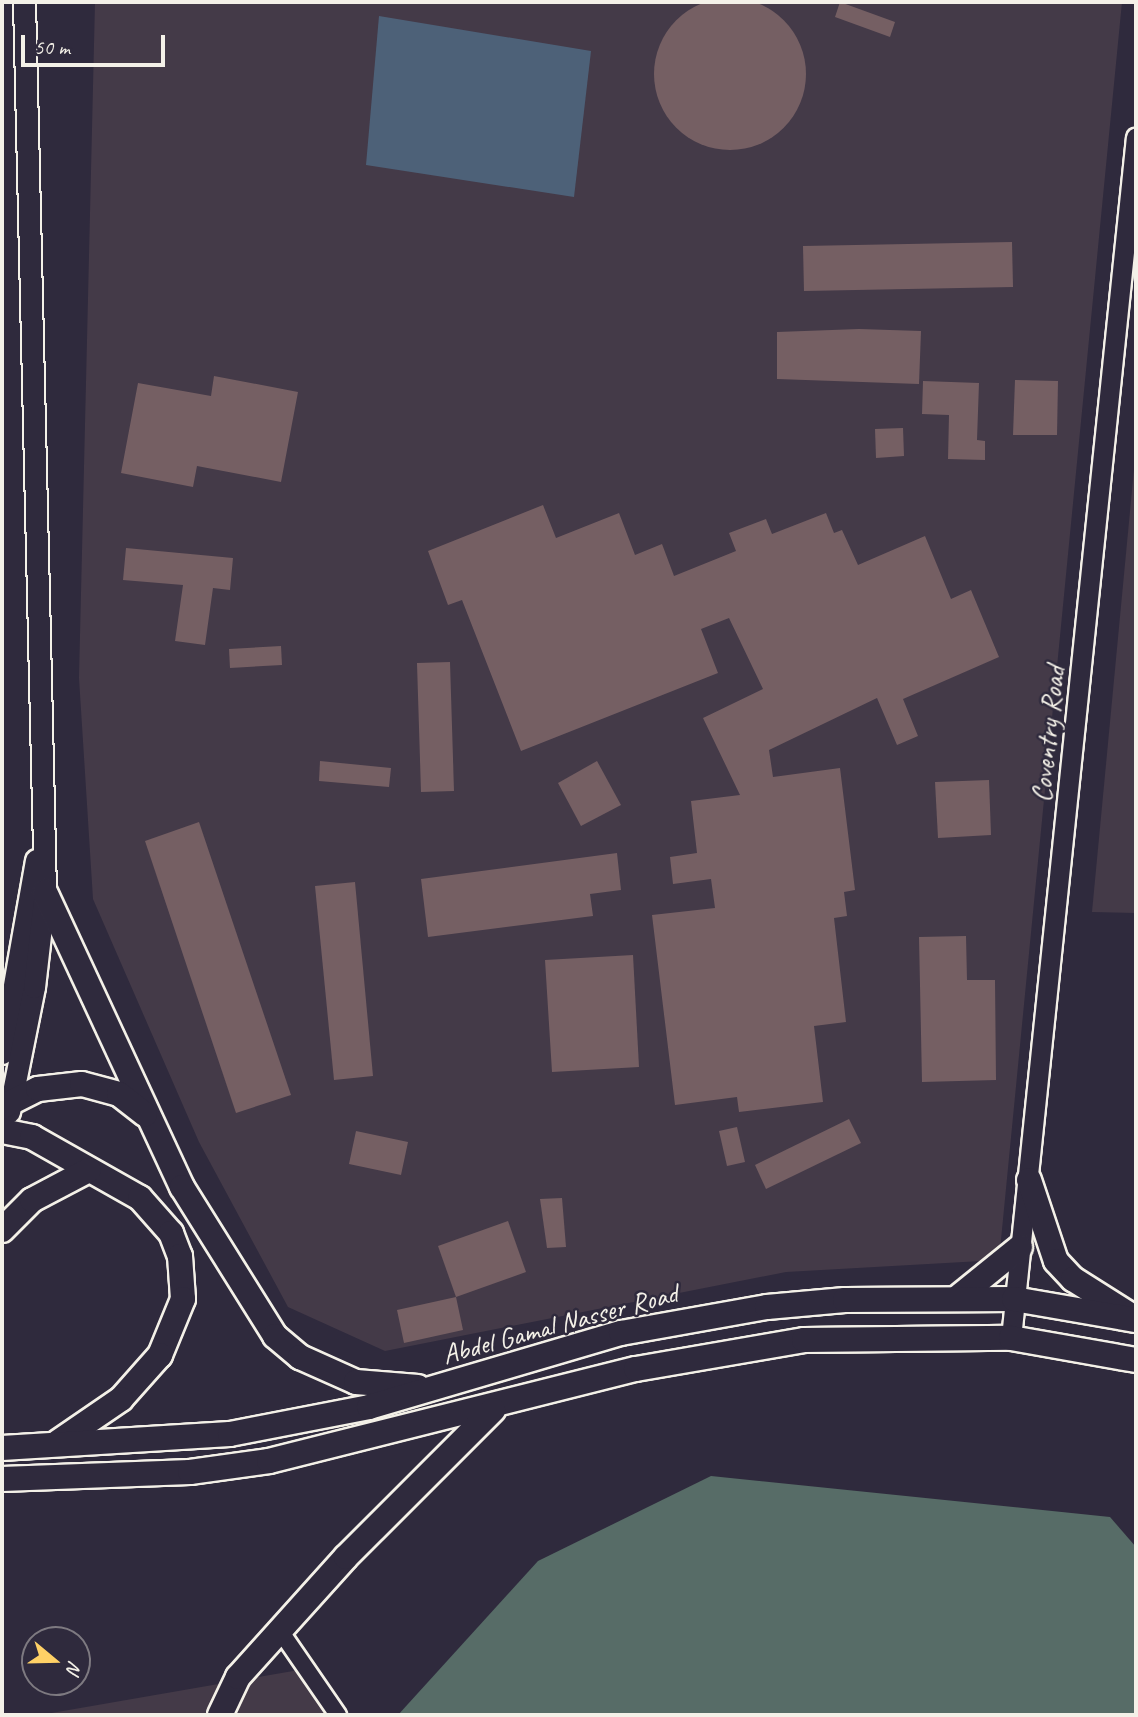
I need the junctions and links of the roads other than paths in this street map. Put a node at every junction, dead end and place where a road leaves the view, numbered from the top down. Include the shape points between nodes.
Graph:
1 (24, 2) edge
2 (1136, 137) edge
3 (42, 838) junction
4 (46, 892) junction
5 (2, 1053) edge
6 (8, 1104) edge
7 (147, 1116) junction
8 (2, 1129) edge
9 (89, 1170) junction
10 (1029, 1180) junction
11 (2, 1230) edge
12 (1020, 1247) junction
13 (957, 1298) junction
14 (1014, 1300) junction
15 (1136, 1319) edge
16 (1011, 1338) junction
17 (1136, 1360) edge
18 (435, 1389) junction
19 (499, 1405) junction
20 (51, 1446) junction
21 (5, 1448) edge
22 (3, 1479) edge
23 (281, 1632) junction
24 (220, 1715) edge
25 (338, 1715) edge

1 - 3 main road via 45,699
2 - 10 street, Coventry Road
3 - 4 main road
3 - 5 main road
4 - 6 main road
4 - 7 highway
6 - 7 highway via 47,1087 82,1084 119,1094
6 - 8 main road
7 - 18 highway via 182,1187 275,1336 300,1357 356,1382
8 - 9 highway via 32,1137
9 - 11 highway via 32,1200
9 - 20 highway via 140,1198 160,1218 180,1255 183,1299 170,1334 143,1379 97,1420
10 - 12 street, Coventry Road
10 - 15 highway via 1056,1261 1073,1279
12 - 13 highway
12 - 14 street, Coventry Road
13 - 14 highway, Abdel Gamal Nasser Road
13 - 18 highway, Abdel Gamal Nasser Road via 845,1300 690,1318
14 - 15 highway, Abdel Gamal Nasser Road
14 - 16 street, Coventry Road
16 - 17 highway
16 - 19 highway via 842,1338 772,1344 636,1369
18 - 20 highway, Abdel Gamal Nasser Road via 230,1434
19 - 22 highway via 269,1461 190,1472
19 - 23 highway via 458,1440
20 - 21 highway, Abdel Gamal Nasser Road
23 - 24 highway via 238,1677
23 - 25 street

